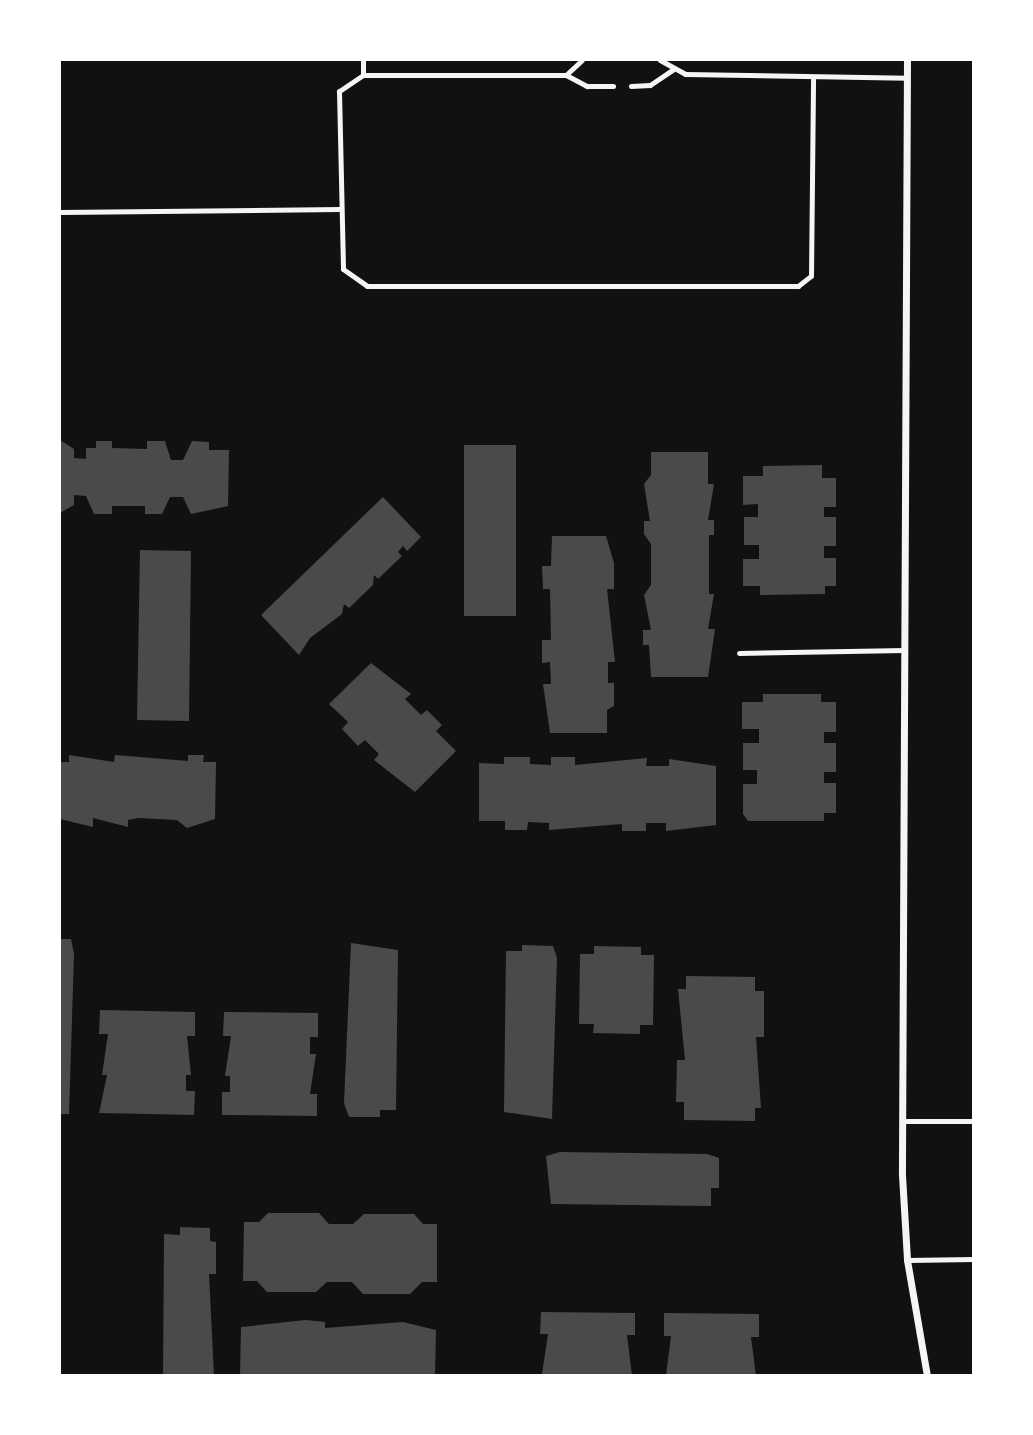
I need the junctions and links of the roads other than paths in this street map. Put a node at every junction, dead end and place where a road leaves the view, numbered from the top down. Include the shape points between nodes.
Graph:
1 (363, 60) edge
2 (582, 60) edge
3 (660, 60) edge
4 (906, 60) edge
5 (672, 70) junction
6 (363, 75) junction
7 (566, 75) junction
8 (813, 78) junction
9 (906, 78) junction
10 (612, 86) dead end
11 (631, 86) dead end
12 (340, 209) junction
13 (60, 212) edge
14 (905, 650) junction
15 (739, 653) dead end
16 (902, 1121) junction
17 (974, 1121) edge
18 (974, 1259) edge
19 (907, 1260) junction
20 (927, 1376) edge

1 - 6 lane
2 - 7 lane
3 - 5 lane
4 - 9 street
5 - 8 lane
5 - 11 lane via 650,85
6 - 7 lane
6 - 12 lane via 340,91
7 - 10 lane via 587,86
8 - 9 lane
8 - 12 lane via 811,276 798,286 367,286 343,269
9 - 14 street
12 - 13 lane
14 - 15 lane
14 - 16 street
16 - 17 lane
16 - 19 street
18 - 19 lane
19 - 20 street

